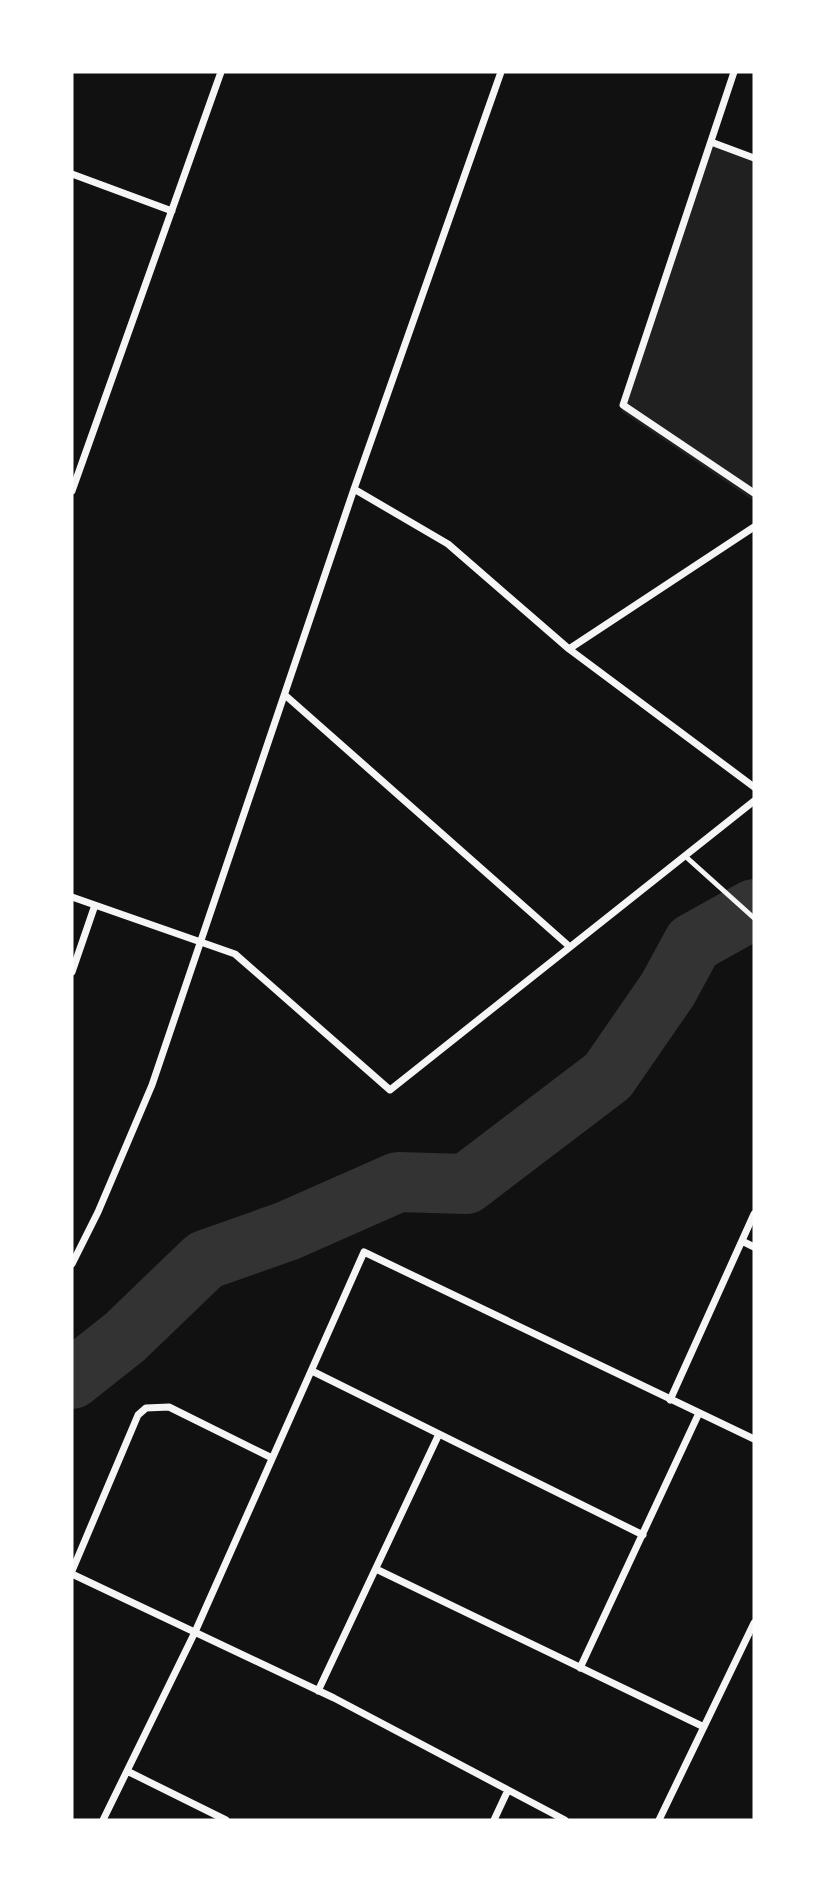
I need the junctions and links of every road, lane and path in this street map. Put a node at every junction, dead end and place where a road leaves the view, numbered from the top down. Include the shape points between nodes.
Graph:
1 (221, 72) edge
2 (501, 72) edge
3 (734, 72) edge
4 (710, 142) junction
5 (754, 158) edge
6 (72, 174) edge
7 (172, 211) junction
8 (354, 489) junction
9 (72, 491) edge
10 (754, 493) edge
11 (754, 527) edge
12 (569, 649) junction
13 (285, 695) junction
14 (754, 788) edge
15 (754, 800) edge
16 (685, 856) junction
17 (72, 897) edge
18 (95, 905) junction
19 (754, 918) edge
20 (202, 942) junction
21 (570, 947) junction
22 (72, 972) edge
23 (754, 1214) edge
24 (742, 1241) junction
25 (754, 1247) edge
26 (72, 1264) edge
27 (312, 1371) junction
28 (670, 1400) junction
29 (699, 1413) junction
30 (439, 1434) junction
31 (754, 1439) edge
32 (272, 1458) junction
33 (643, 1535) junction
34 (376, 1569) junction
35 (72, 1572) edge
36 (754, 1623) edge
37 (195, 1632) junction
38 (580, 1668) junction
39 (318, 1691) junction
40 (704, 1727) junction
41 (127, 1771) junction
42 (508, 1790) junction
43 (103, 1820) edge
44 (226, 1820) edge
45 (494, 1820) edge
46 (565, 1820) edge
47 (659, 1820) edge

1 - 7 street
2 - 8 street
3 - 4 street
4 - 5 street
4 - 10 street via 622,405
6 - 7 street
7 - 9 street
8 - 12 street via 448,544
8 - 13 street
11 - 12 street
12 - 14 street
13 - 20 street
13 - 21 street
15 - 16 street
16 - 19 lane
16 - 21 street
17 - 18 street
18 - 20 street
18 - 22 street
20 - 21 street via 235,954 390,1090
20 - 26 street via 152,1085
23 - 24 street
24 - 25 street
24 - 28 street
27 - 28 street via 364,1252
27 - 30 street
27 - 32 street
28 - 29 street
29 - 31 street
29 - 33 street
30 - 33 street
30 - 34 street
32 - 35 street via 169,1407 146,1408 138,1415
32 - 37 street
33 - 38 street
34 - 38 street
34 - 39 street
35 - 37 street
36 - 40 street
37 - 39 street
37 - 41 street
38 - 40 street
39 - 42 street
40 - 47 street
41 - 43 street
41 - 44 street
42 - 45 street
42 - 46 street

